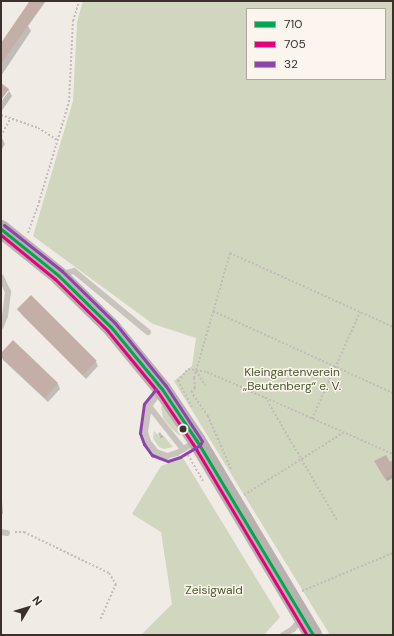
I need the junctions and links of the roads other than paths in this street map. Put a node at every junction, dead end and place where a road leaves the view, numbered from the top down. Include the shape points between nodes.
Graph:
1 (1, 228) edge
2 (58, 275) junction
3 (1, 277) edge
4 (1, 326) edge
5 (148, 332) dead end
6 (162, 389) junction
7 (149, 406) junction
8 (190, 445) junction
9 (302, 618) junction
10 (283, 635) edge
11 (312, 635) edge

1 - 2 main road
2 - 5 lane via 74,271
2 - 6 main road via 110,327
3 - 4 lane via 8,292
6 - 7 lane
6 - 8 main road
7 - 8 lane
7 - 8 lane via 145,432 148,442 156,452 167,456
8 - 9 main road
9 - 10 lane via 293,629
9 - 11 main road

